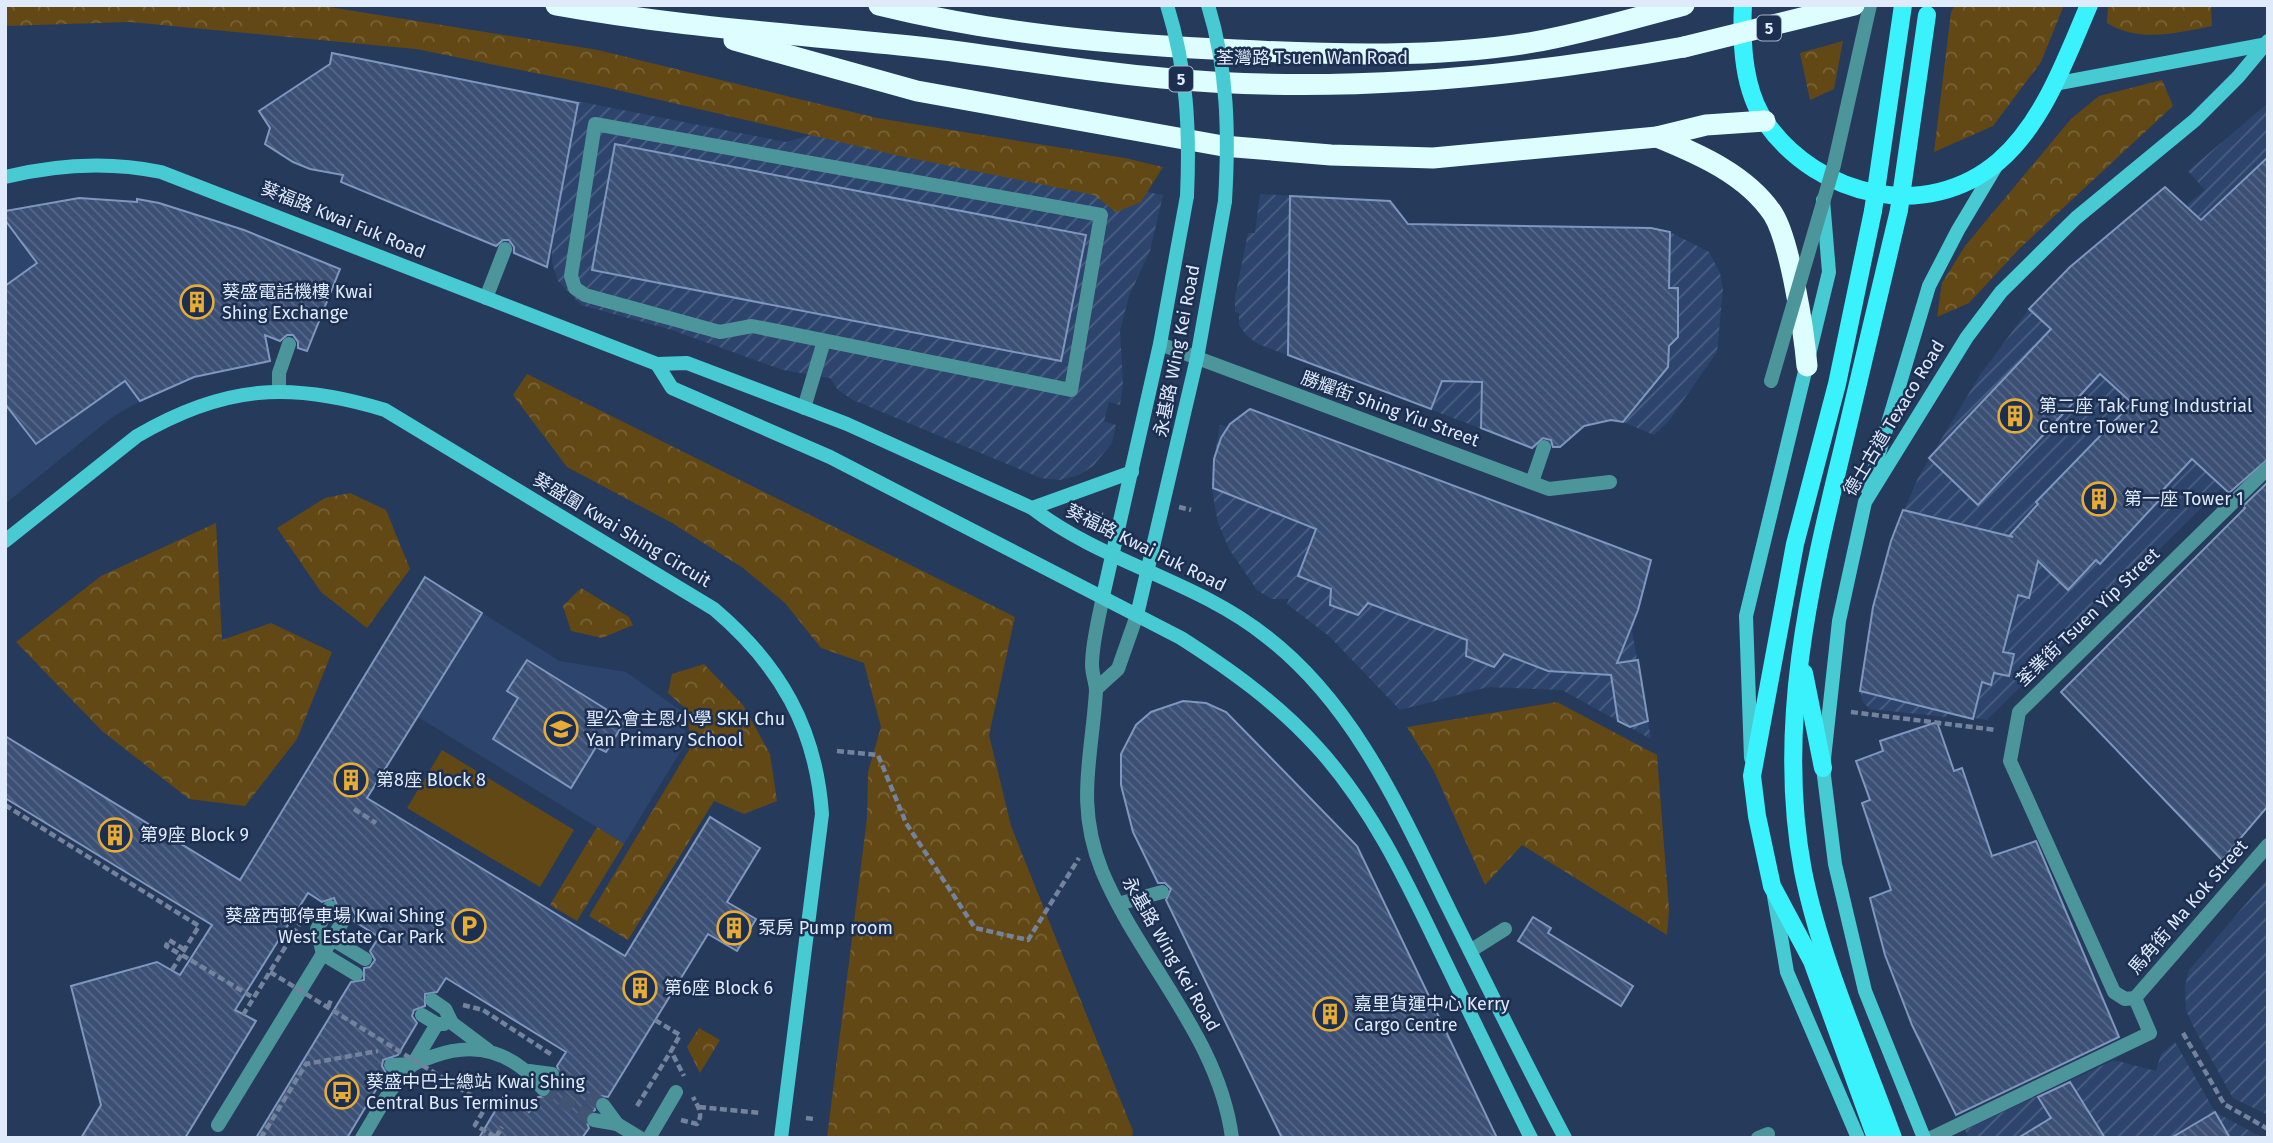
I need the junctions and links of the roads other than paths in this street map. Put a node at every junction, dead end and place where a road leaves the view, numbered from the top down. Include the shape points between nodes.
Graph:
1 (556, 5) edge
2 (879, 5) edge
3 (1167, 5) edge
4 (1208, 5) edge
5 (1743, 5) edge
6 (1854, 5) edge
7 (1870, 5) edge
8 (1903, 5) edge
9 (1928, 5) edge
10 (2088, 5) edge
11 (1680, 6) edge
12 (692, 27) junction
13 (2265, 43) edge
14 (2054, 84) junction
15 (1765, 121) junction
16 (1657, 137) junction
17 (1999, 161) junction
18 (1820, 173) junction
19 (5, 177) edge
20 (505, 250) dead end
21 (486, 298) junction
22 (824, 341) junction
23 (289, 344) dead end
24 (1160, 344) junction
25 (1197, 358) junction
26 (657, 364) junction
27 (1807, 366) junction
28 (1771, 381) dead end
29 (279, 391) junction
30 (804, 408) junction
31 (1544, 447) dead end
32 (2268, 468) edge
33 (1132, 472) junction
34 (1532, 482) junction
35 (1610, 482) dead end
36 (1865, 502) junction
37 (1032, 508) junction
38 (7, 542) edge
39 (1112, 554) junction
40 (1150, 569) junction
41 (1103, 596) junction
42 (1137, 615) junction
43 (1800, 652) junction
44 (1096, 689) junction
45 (1823, 768) junction
46 (1752, 776) junction
47 (2268, 845) edge
48 (1772, 886) junction
49 (1162, 892) dead end
50 (1118, 904) junction
51 (330, 907) dead end
52 (346, 916) dead end
53 (1506, 929) dead end
54 (332, 939) junction
55 (1470, 951) junction
56 (323, 954) junction
57 (365, 959) dead end
58 (356, 974) dead end
59 (2135, 998) junction
60 (432, 1000) dead end
61 (422, 1015) dead end
62 (452, 1023) junction
63 (437, 1024) junction
64 (488, 1050) junction
65 (413, 1063) junction
66 (391, 1065) dead end
67 (529, 1071) junction
68 (552, 1074) tunnel mouth
69 (543, 1089) tunnel mouth
70 (676, 1092) dead end
71 (603, 1105) tunnel mouth
72 (594, 1120) tunnel mouth
73 (617, 1124) junction
74 (218, 1125) dead end
75 (362, 1138) edge
76 (639, 1138) edge
77 (649, 1138) edge
78 (781, 1138) edge
79 (1232, 1138) edge
80 (1531, 1138) edge
81 (1565, 1138) edge
82 (1858, 1138) edge
83 (1876, 1138) edge
84 (1893, 1138) edge
85 (1924, 1138) edge
86 (1931, 1138) edge

1 - 12 highway, 荃灣路 Tsuen Wan Road / 5
2 - 11 highway, 荃灣路 Tsuen Wan Road / 5 via 1061,37 1306,53 1435,51 1532,42
3 - 24 main road, 永基路 Wing Kei Road, bridge via 1185,74 1187,196
4 - 25 main road, 永基路 Wing Kei Road, bridge via 1227,103 1225,201
5 - 15 main road via 1748,83
6 - 12 highway, 荃灣路 Tsuen Wan Road / 5, bridge via 1684,47 1543,69 1443,79 1277,83 1164,79 924,48
7 - 28 street, bridge via 1834,165
8 - 46 main road, bridge via 1873,211 1837,384 1795,544
9 - 43 main road, 德士古道 Texaco Road, bridge via 1899,210 1811,582
10 - 14 main road
12 - 16 highway via 917,91 1223,146 1433,158
13 - 14 main road
13 - 36 main road, 德士古道 Texaco Road via 2195,120 2076,218 2001,292 1967,337
14 - 17 main road via 2025,131
15 - 16 highway via 1706,125
15 - 18 main road via 1805,164
16 - 27 highway via 1722,167 1749,187 1774,215 1791,270
17 - 18 main road via 1967,181 1921,195 1887,197
17 - 36 main road via 1929,286
18 - 27 main road via 1829,272
19 - 21 main road, 葵福路 Kwai Fuk Road via 45,167 109,164 161,172
20 - 21 street
21 - 26 main road, 葵福路 Kwai Fuk Road
22 - 22 street via 751,326 720,332 585,295 575,288 571,276 595,124 1101,215 1071,390
22 - 30 street
23 - 29 street via 279,373
24 - 25 street, 勝耀街 Shing Yiu Street
24 - 33 main road, 永基路 Wing Kei Road
25 - 34 street, 勝耀街 Shing Yiu Street
25 - 40 main road, 永基路 Wing Kei Road
26 - 30 main road, 葵福路 Kwai Fuk Road via 687,363
26 - 41 main road via 672,388 830,457
27 - 46 main road via 1746,615
29 - 38 main road, 葵盛圍 Kwai Shing Circuit via 209,402 161,422 136,436
29 - 78 main road, 葵盛圍 Kwai Shing Circuit via 341,396 385,410 714,609 776,675 810,741 822,814
30 - 37 main road, 葵福路 Kwai Fuk Road
31 - 34 street
32 - 59 street, 荃業街 Tsuen Yip Street via 2019,712 2010,761 2114,992 2125,999
33 - 37 main road
33 - 39 main road, 永基路 Wing Kei Road
34 - 35 street, 勝耀街 Shing Yiu Street via 1549,489
36 - 45 main road, 德士古道 Texaco Road via 1839,621
37 - 39 main road, 葵福路 Kwai Fuk Road via 1058,528
39 - 40 main road, 葵福路 Kwai Fuk Road
39 - 41 main road, 永基路 Wing Kei Road
40 - 42 main road, 永基路 Wing Kei Road
40 - 55 main road, 葵福路 Kwai Fuk Road via 1207,596 1264,634 1321,686 1389,789
41 - 42 main road
41 - 44 street, 永基路 Wing Kei Road via 1092,665
42 - 44 street, 永基路 Wing Kei Road via 1118,669
42 - 80 main road via 1237,673 1291,720 1343,779 1413,895
43 - 45 main road
43 - 84 main road, 德士古道 Texaco Road via 1791,771 1804,873 1842,999
44 - 50 street, 永基路 Wing Kei Road via 1085,783 1101,868
45 - 85 main road, 德士古道 Texaco Road via 1835,864 1865,991
46 - 48 main road
47 - 59 street, 馬角街 Ma Kok Street
48 - 82 main road via 1787,972
48 - 83 main road via 1812,961
49 - 50 street
50 - 79 street, 永基路 Wing Kei Road via 1216,1071
51 - 56 street via 317,929
52 - 54 street
53 - 55 street
54 - 56 street
54 - 57 street
55 - 81 main road, 葵福路 Kwai Fuk Road
56 - 58 street
56 - 74 street
59 - 86 street, 馬角街 Ma Kok Street via 2150,1033
60 - 62 street via 445,1009
61 - 63 street
62 - 63 street
62 - 64 street
63 - 65 street
64 - 65 street via 452,1049
64 - 67 street
65 - 66 street
65 - 75 street
67 - 68 street
67 - 69 street
70 - 77 street
71 - 73 street
72 - 73 street
73 - 76 street

